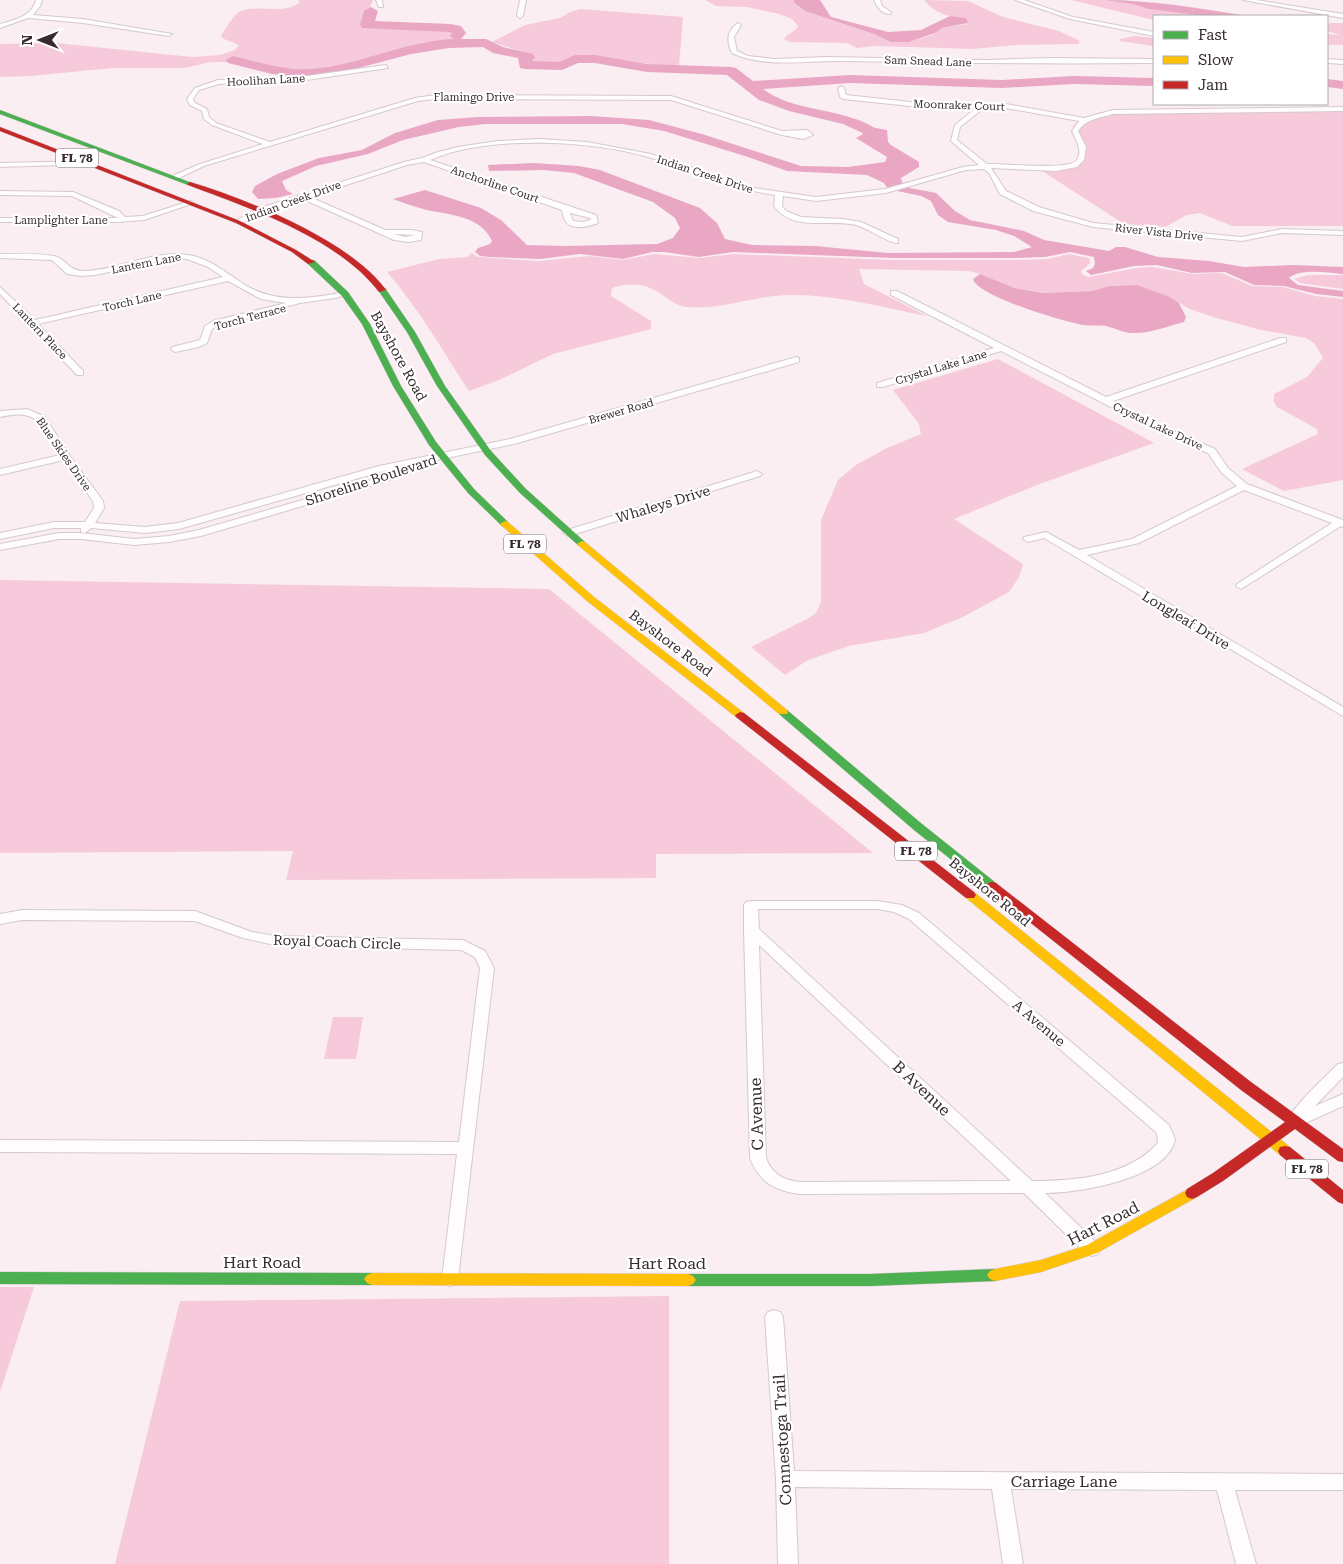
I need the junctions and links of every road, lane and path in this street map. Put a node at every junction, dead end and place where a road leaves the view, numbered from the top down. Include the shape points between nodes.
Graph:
1 (39, 0) edge
2 (523, 0) edge
3 (877, 0) edge
4 (1018, 0) edge
5 (1246, 0) edge
6 (890, 13) dead end
7 (27, 16) junction
8 (520, 16) dead end
9 (1343, 16) edge
10 (738, 25) dead end
11 (0, 26) edge
12 (169, 34) dead end
13 (1153, 34) edge
14 (1153, 61) edge
15 (1328, 61) edge
16 (1343, 62) edge
17 (386, 67) dead end
18 (841, 88) dead end
19 (982, 106) junction
20 (1343, 109) edge
21 (0, 112) edge
22 (1084, 120) junction
23 (0, 129) edge
24 (782, 133) dead end
25 (270, 144) junction
26 (126, 159) junction
27 (424, 160) junction
28 (91, 164) junction
29 (0, 165) edge
30 (989, 169) junction
31 (174, 177) junction
32 (0, 193) edge
33 (779, 195) junction
34 (304, 197) junction
35 (314, 201) junction
36 (190, 203) junction
37 (565, 209) dead end
38 (266, 213) junction
39 (0, 220) edge
40 (122, 220) junction
41 (238, 222) junction
42 (384, 232) dead end
43 (1343, 233) edge
44 (896, 241) dead end
45 (0, 256) edge
46 (230, 278) junction
47 (0, 289) edge
48 (894, 292) dead end
49 (350, 294) junction
50 (370, 294) dead end
51 (303, 300) junction
52 (392, 302) junction
53 (34, 322) junction
54 (1283, 340) dead end
55 (1002, 348) junction
56 (175, 349) dead end
57 (796, 360) dead end
58 (80, 372) dead end
59 (880, 385) dead end
60 (1104, 401) junction
61 (0, 414) edge
62 (484, 448) junction
63 (444, 456) junction
64 (66, 457) junction
65 (0, 472) edge
66 (757, 474) dead end
67 (1244, 486) junction
68 (1341, 524) edge
69 (88, 525) junction
70 (568, 533) junction
71 (0, 536) edge
72 (81, 536) junction
73 (1028, 539) dead end
74 (0, 547) edge
75 (1077, 554) junction
76 (1240, 586) dead end
77 (766, 697) junction
78 (734, 710) junction
79 (1343, 712) edge
80 (751, 905) joint
81 (0, 919) edge
82 (751, 930) junction
83 (1343, 1068) edge
84 (1343, 1100) edge
85 (1294, 1122) junction
86 (1270, 1139) junction
87 (0, 1146) edge
88 (466, 1148) junction
89 (1343, 1157) edge
90 (1029, 1188) junction
91 (1343, 1198) edge
92 (1092, 1249) junction
93 (0, 1278) edge
94 (450, 1279) junction
95 (774, 1317) dead end
96 (785, 1479) junction
97 (1000, 1481) junction
98 (1224, 1482) junction
99 (1343, 1482) edge
100 (788, 1564) edge
101 (1013, 1564) edge
102 (1246, 1564) edge

1 - 7 street via 36,10
2 - 8 street
3 - 6 street via 880,7
4 - 13 street via 1072,18
5 - 9 street
7 - 11 street
7 - 12 street
10 - 14 street, Sam Snead Lane via 731,35 734,52 764,61
15 - 16 street
17 - 25 street, Hoolihan Lane via 307,78 228,81 197,89 190,102 205,110 206,118 214,124
18 - 19 street, Moonraker Court via 843,97 929,106
19 - 22 street, Moonraker Court via 1006,106
19 - 30 street, River Vista Drive via 957,126 955,139
20 - 22 street via 1122,111
21 - 26 main road, Bayshore Road / FL 78
22 - 30 street via 1075,131 1083,147 1079,163 1075,166 1056,169 1013,165
23 - 28 main road, Bayshore Road / FL 78
24 - 25 street, Flamingo Drive via 671,98 434,97 417,99
25 - 31 street, Flamingo Drive
26 - 28 main road
26 - 31 main road, Bayshore Road / FL 78
27 - 33 street, Indian Creek Drive via 440,153 497,143 549,141 587,144 642,153 743,188
27 - 34 street, Indian Creek Drive
27 - 35 street, Indian Creek Drive via 417,168
27 - 37 street, Anchorline Court
28 - 29 street
28 - 36 main road, Bayshore Road / FL 78
30 - 33 street, Indian Creek Drive via 957,169 888,190 816,199
30 - 43 street, River Vista Drive via 1000,188 1016,199 1036,209 1093,224 1220,238 1282,231
31 - 38 main road, Bayshore Road / FL 78
32 - 40 street, Lamplighter Lane via 72,194 116,213
33 - 44 street via 778,206 788,217 853,222
34 - 35 street
34 - 38 street, Indian Creek Drive
35 - 38 street, Indian Creek Drive
35 - 42 street
36 - 40 street, Lamplighter Lane via 144,218
36 - 41 main road, Bayshore Road / FL 78
38 - 41 street, Indian Creek Drive
38 - 41 street, Indian Creek Drive
38 - 52 main road, Bayshore Road / FL 78 via 351,260
39 - 40 street, Lamplighter Lane
41 - 49 main road, Bayshore Road / FL 78 via 294,251
45 - 46 street, Lantern Lane via 54,258 70,272 81,274 185,256 209,264
46 - 51 street, Lantern Lane via 264,297
46 - 53 street, Torch Lane
47 - 53 street, Lantern Place
48 - 55 street, Crystal Lake Drive
49 - 51 street, Lantern Lane
49 - 63 main road, Bayshore Road / FL 78 via 410,407
50 - 52 main road
51 - 56 street, Torch Terrace via 216,323 208,328 204,340
52 - 62 main road, Bayshore Road / FL 78 via 441,386
53 - 58 street, Lantern Place
54 - 60 street, Crystal Lake Drive
55 - 59 street, Crystal Lake Lane
55 - 60 street, Crystal Lake Drive
57 - 62 street, Brewer Road
60 - 67 street, Crystal Lake Drive via 1212,451 1224,470
61 - 64 street, Blue Skies Drive via 27,411 37,414
62 - 63 street, Brewer Road
62 - 70 main road, Bayshore Road / FL 78
63 - 69 street, Shoreline Boulevard via 382,468 179,526 145,530
63 - 72 street, Shoreline Boulevard via 381,480 201,533 134,542
63 - 78 main road, Bayshore Road / FL 78 via 471,491 545,562
64 - 65 street
64 - 69 street, Blue Skies Drive via 98,501 99,508
66 - 70 street, Whaleys Drive
67 - 68 street, Crystal Lake Drive
67 - 75 street via 1135,541
68 - 76 street, Crystal Lake Drive
69 - 71 street, Shoreline Boulevard via 54,525
69 - 72 street
70 - 77 main road, Bayshore Road / FL 78
72 - 74 street, Shoreline Boulevard via 41,538
73 - 75 street, Longleaf Drive via 1046,535
75 - 79 street, Longleaf Drive
77 - 78 main road
77 - 85 main road, Bayshore Road / FL 78 via 918,827
78 - 86 main road, Bayshore Road / FL 78 via 925,858
80 - 82 street, C Avenue
80 - 90 street, A Avenue via 877,905 905,911 1166,1133 1164,1148 1134,1170 1084,1183
81 - 88 street, Royal Coach Circle via 22,915 195,916 214,920 248,935 284,942 463,945 480,954 487,968
82 - 90 street, B Avenue
82 - 90 street, C Avenue via 758,1158 762,1170 772,1180 800,1188
83 - 85 street
84 - 85 street
85 - 86 main road, Hart Road
85 - 89 main road, Bayshore Road / FL 78
86 - 91 main road, Bayshore Road / FL 78
86 - 92 main road, Hart Road via 1218,1177
87 - 88 street
88 - 94 street, Royal Coach Circle
90 - 92 street, B Avenue
92 - 94 main road, Hart Road via 1041,1266 960,1278
93 - 94 main road, Hart Road
95 - 96 street, Connestoga Trail
96 - 97 street, Carriage Lane
96 - 100 street, Connestoga Trail
97 - 98 street, Carriage Lane
97 - 101 street
98 - 99 street, Carriage Lane
98 - 102 street

